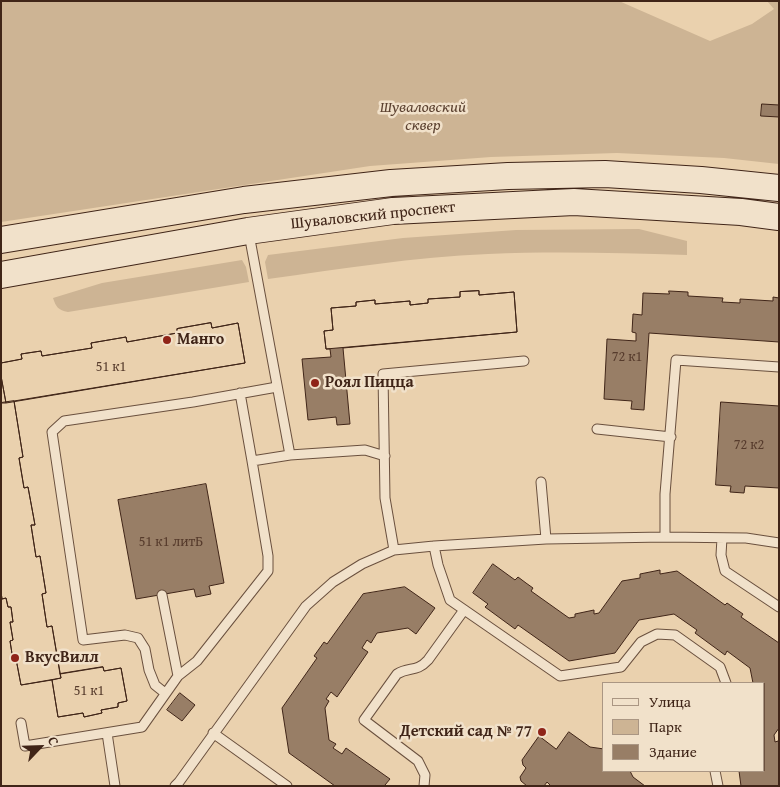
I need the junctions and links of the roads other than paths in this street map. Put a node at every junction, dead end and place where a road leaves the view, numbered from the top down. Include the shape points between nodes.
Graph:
1 (779, 188) edge
2 (779, 217) edge
3 (248, 230) junction
4 (1, 240) edge
5 (1, 275) edge
6 (524, 361) dead end
7 (779, 367) edge
8 (277, 387) junction
9 (240, 393) junction
10 (597, 429) dead end
11 (671, 437) junction
12 (290, 455) junction
13 (385, 456) junction
14 (252, 461) junction
15 (541, 482) dead end
16 (665, 537) junction
17 (722, 538) junction
18 (546, 539) junction
19 (779, 543) edge
20 (434, 546) junction
21 (394, 550) junction
22 (162, 595) dead end
23 (779, 607) edge
24 (464, 610) junction
25 (178, 676) junction
26 (726, 682) edge
27 (165, 693) junction
28 (22, 723) dead end
29 (107, 733) junction
30 (213, 733) junction
31 (715, 772) edge
32 (180, 785) edge
33 (115, 786) edge
34 (287, 786) edge
35 (424, 786) edge
36 (718, 786) edge

1 - 4 street, Шуваловский проспект via 606,174 391,183 244,200
2 - 3 street, Шуваловский проспект via 574,202 393,211
3 - 5 street, Шуваловский проспект
3 - 8 lane
6 - 13 lane via 383,374
7 - 11 lane via 676,360
8 - 9 lane
8 - 12 lane
9 - 14 lane
9 - 27 lane via 64,421 52,432 83,640 125,635 138,638 145,649 155,685
10 - 11 lane
11 - 16 lane via 665,494
12 - 13 lane via 365,450
12 - 14 lane
13 - 21 lane via 386,498
14 - 25 lane via 268,572 197,661
15 - 18 lane
16 - 17 lane
16 - 18 lane
17 - 19 lane
17 - 23 lane via 721,555 725,571
18 - 20 lane
20 - 21 lane
20 - 24 lane via 450,600
21 - 30 lane via 333,582 306,606
22 - 25 lane
24 - 26 lane via 560,676 621,667 641,642 657,634 675,635 720,667
24 - 35 lane via 428,660 421,667 397,674 364,720 418,761 425,775
25 - 27 lane
27 - 29 lane via 142,727
28 - 29 lane via 26,746
29 - 33 lane
30 - 32 lane
30 - 34 lane
31 - 36 lane

